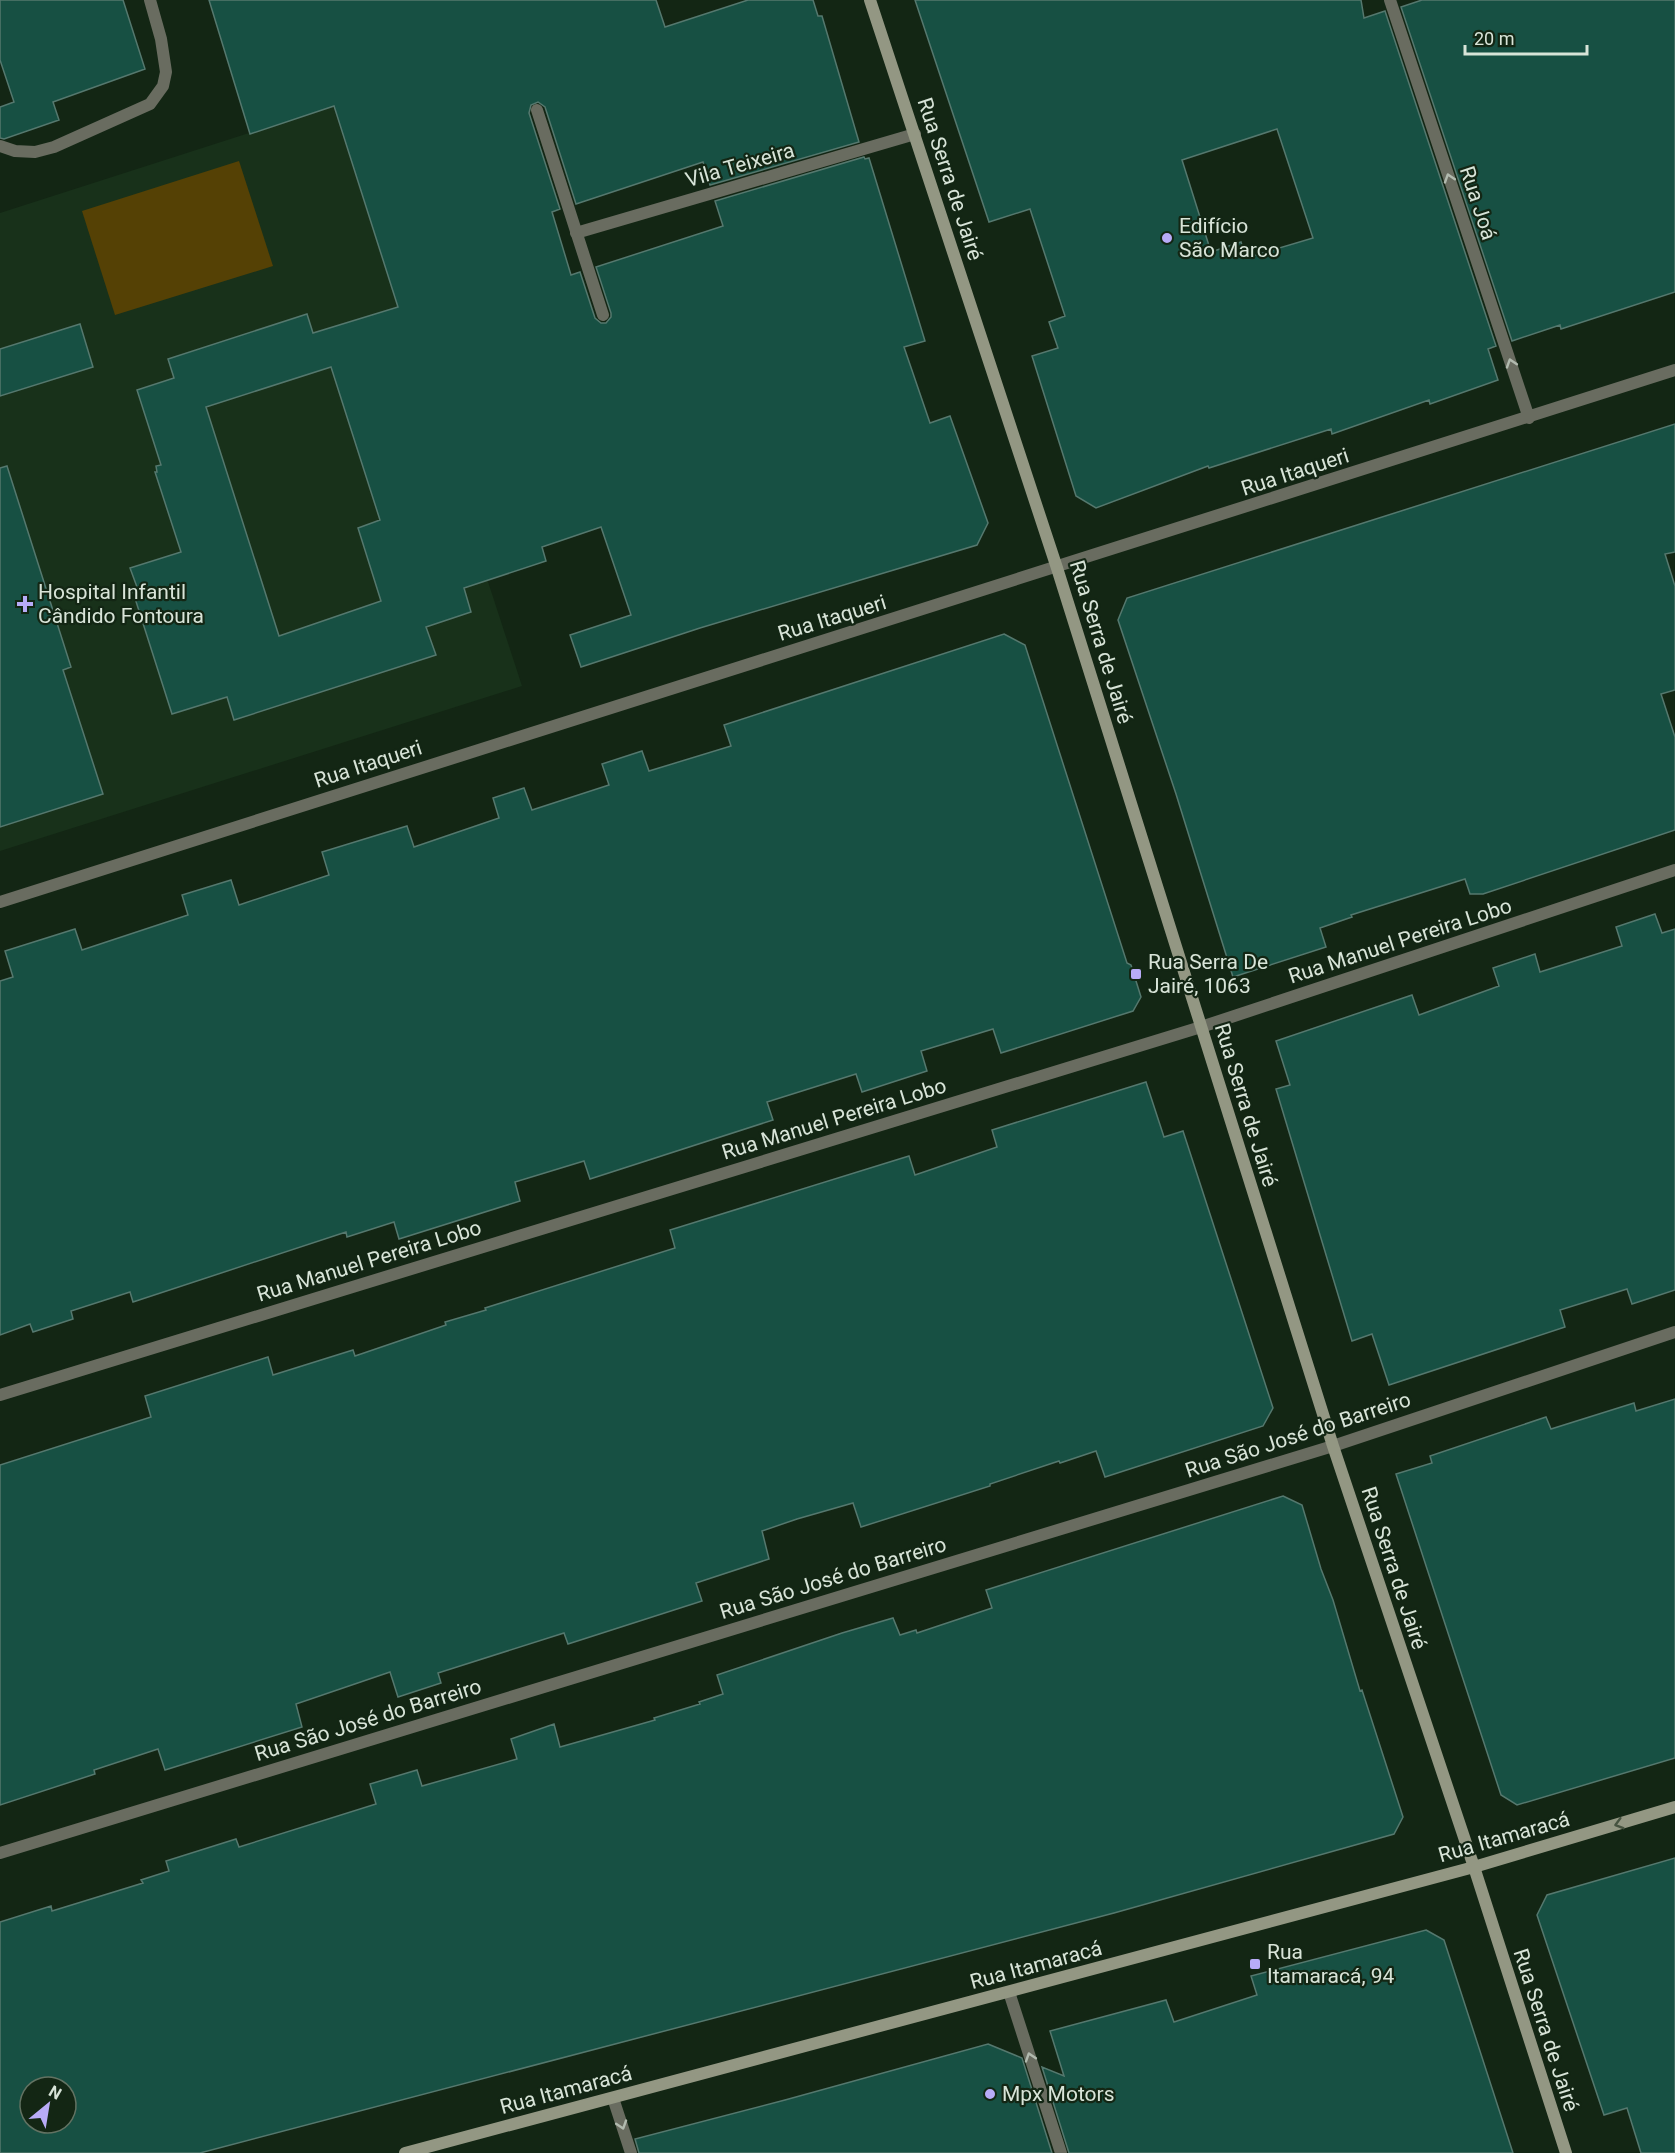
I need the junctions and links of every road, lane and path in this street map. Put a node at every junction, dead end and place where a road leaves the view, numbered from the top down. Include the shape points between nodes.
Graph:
1 (150, 0) edge
2 (870, 0) edge
3 (1390, 0) edge
4 (537, 110) dead end
5 (915, 134) junction
6 (0, 146) edge
7 (576, 233) junction
8 (603, 315) dead end
9 (1675, 370) edge
10 (1529, 418) junction
11 (1057, 568) junction
12 (1675, 870) edge
13 (0, 902) edge
14 (1201, 1027) junction
15 (1675, 1332) edge
16 (0, 1395) edge
17 (1333, 1446) junction
18 (1675, 1807) edge
19 (0, 1853) edge
20 (1474, 1867) junction
21 (1009, 1992) junction
22 (613, 2097) junction
23 (405, 2153) edge
24 (631, 2153) edge
25 (1061, 2153) edge
26 (1566, 2153) edge

1 - 6 street via 166,72 163,86 150,104 54,147 35,152
2 - 5 street, Rua Serra de Jairé
10 -> 3 street, Rua Joá
4 - 7 street
5 - 7 street, Vila Teixeira
5 - 11 street, Rua Serra de Jairé
7 - 8 street
9 - 10 street, Rua Itaqueri
10 - 11 street, Rua Itaqueri
11 - 13 street, Rua Itaqueri
11 - 14 street, Rua Serra de Jairé
12 - 14 street, Rua Manuel Pereira Lobo
14 - 16 street, Rua Manuel Pereira Lobo
14 - 17 street, Rua Serra de Jairé
15 - 17 street, Rua São José do Barreiro
17 - 19 street, Rua São José do Barreiro
17 - 20 street, Rua Serra de Jairé
18 -> 20 street, Rua Itamaracá
20 - 21 street, Rua Itamaracá
20 - 26 street, Rua Serra de Jairé
21 - 22 street, Rua Itamaracá
25 -> 21 street
22 - 23 street, Rua Itamaracá
22 -> 24 street

